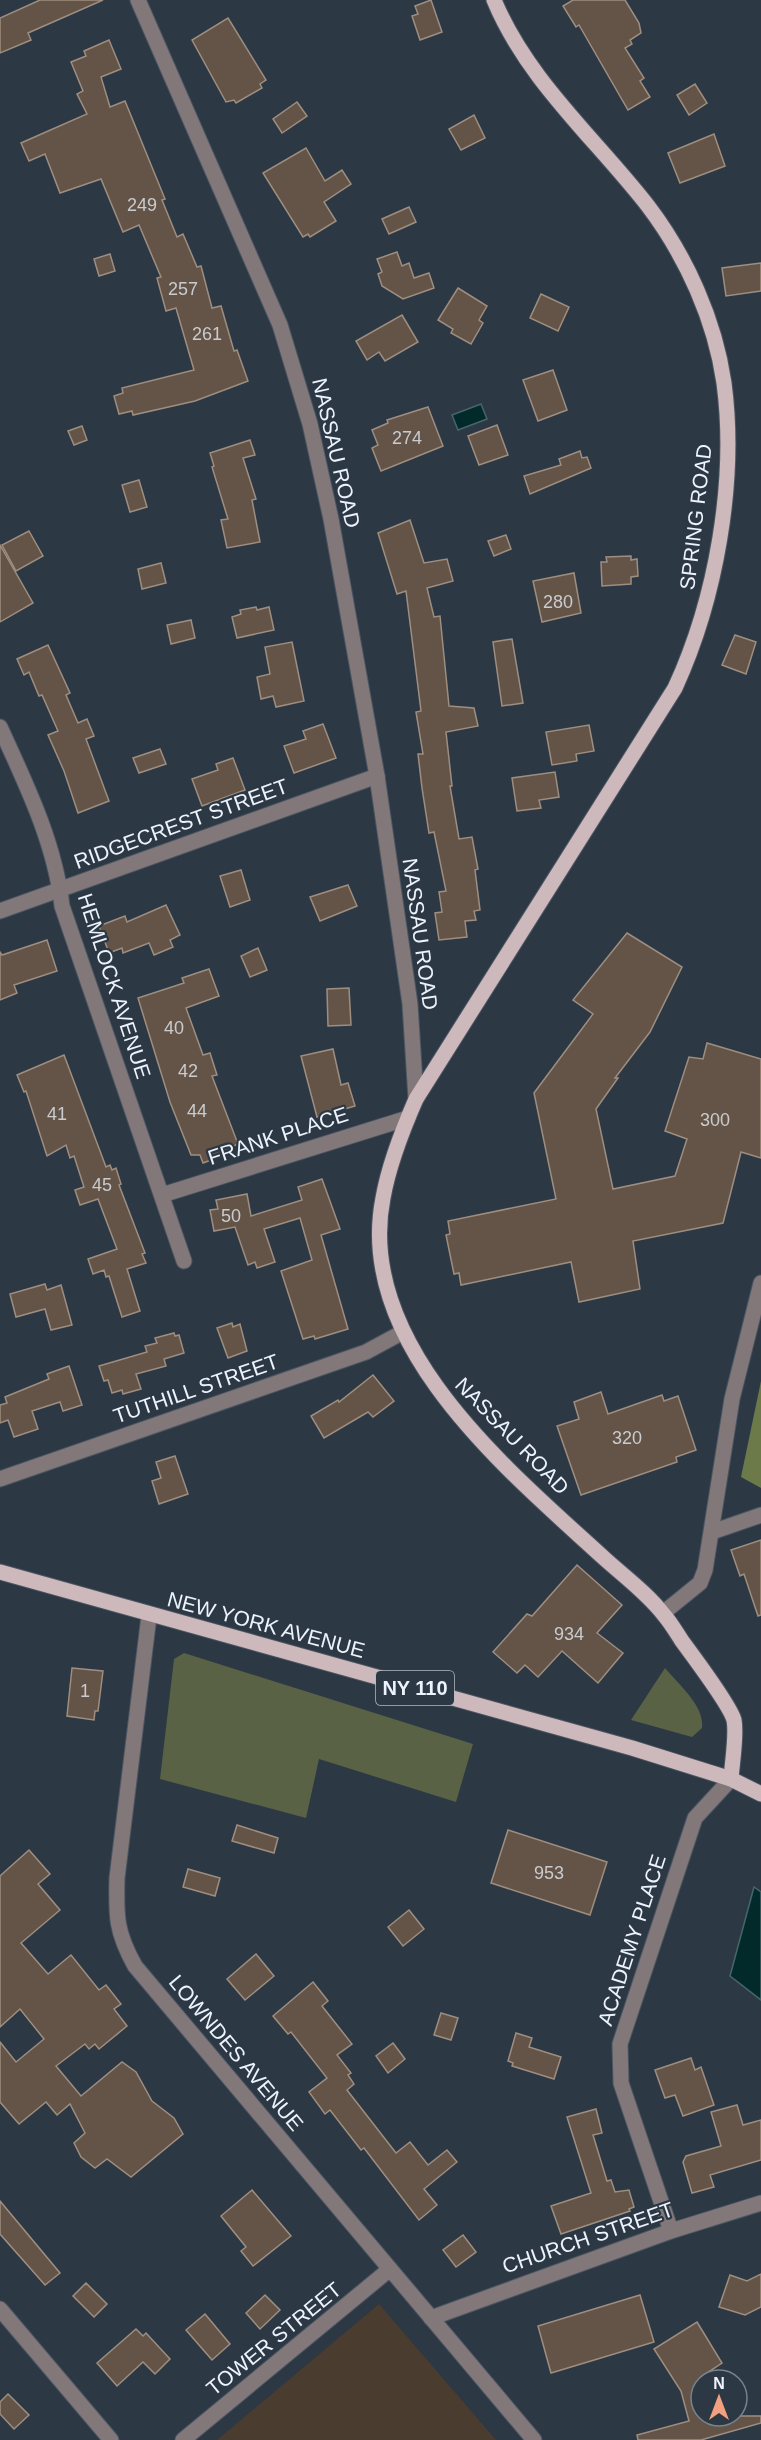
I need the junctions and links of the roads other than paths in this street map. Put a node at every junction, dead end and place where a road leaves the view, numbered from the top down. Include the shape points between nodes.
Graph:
1 (138, 0) edge
2 (494, 0) edge
3 (0, 727) edge
4 (377, 776) junction
5 (60, 890) junction
6 (0, 911) edge
7 (416, 1099) junction
8 (408, 1118) junction
9 (162, 1195) junction
10 (184, 1261) dead end
11 (761, 1283) edge
12 (403, 1332) junction
13 (0, 1479) edge
14 (761, 1515) edge
15 (712, 1532) junction
16 (0, 1572) edge
17 (663, 1613) junction
18 (149, 1616) junction
19 (731, 1779) junction
20 (761, 1794) edge
21 (761, 2203) edge
22 (671, 2231) junction
23 (390, 2269) junction
24 (0, 2309) edge
25 (431, 2318) junction
26 (111, 2440) edge
27 (183, 2440) edge
28 (534, 2440) edge

1 - 4 street, NASSAU ROAD via 280,325 297,374 329,509
2 - 7 main road, SPRING ROAD via 536,74 648,207 680,256 712,331 724,382 728,436 722,510 708,597 694,646 675,688
3 - 5 street, HEMLOCK AVENUE via 58,871
4 - 5 street, RIDGECREST STREET
4 - 7 street, NASSAU ROAD via 410,1004
5 - 6 street, RIDGECREST STREET
5 - 9 street, HEMLOCK AVENUE via 62,906
7 - 8 main road, NASSAU ROAD
8 - 9 street, FRANK PLACE
8 - 12 main road, NASSAU ROAD via 382,1199 380,1247 386,1283
9 - 10 street, HEMLOCK AVENUE
11 - 15 street via 732,1399
12 - 13 street, TUTHILL STREET via 369,1351
12 - 17 main road, NASSAU ROAD via 420,1366 464,1423
14 - 15 street
15 - 17 street via 700,1582
16 - 18 main road, NEW YORK AVENUE / NY 110
17 - 19 main road, NASSAU ROAD via 734,1720
18 - 19 main road, NEW YORK AVENUE / NY 110 via 328,1662
18 - 23 street, LOWNDES AVENUE via 117,1878 116,1911 121,1941 135,1966
19 - 20 main road, NEW YORK AVENUE / NY 110
19 - 22 street, ACADEMY PLACE via 695,1818 620,2044 621,2083
21 - 22 street, CHURCH STREET
22 - 25 street, CHURCH STREET
23 - 25 street, LOWNDES AVENUE
23 - 27 street, TOWER STREET
24 - 26 street
25 - 28 street, LOWNDES AVENUE

